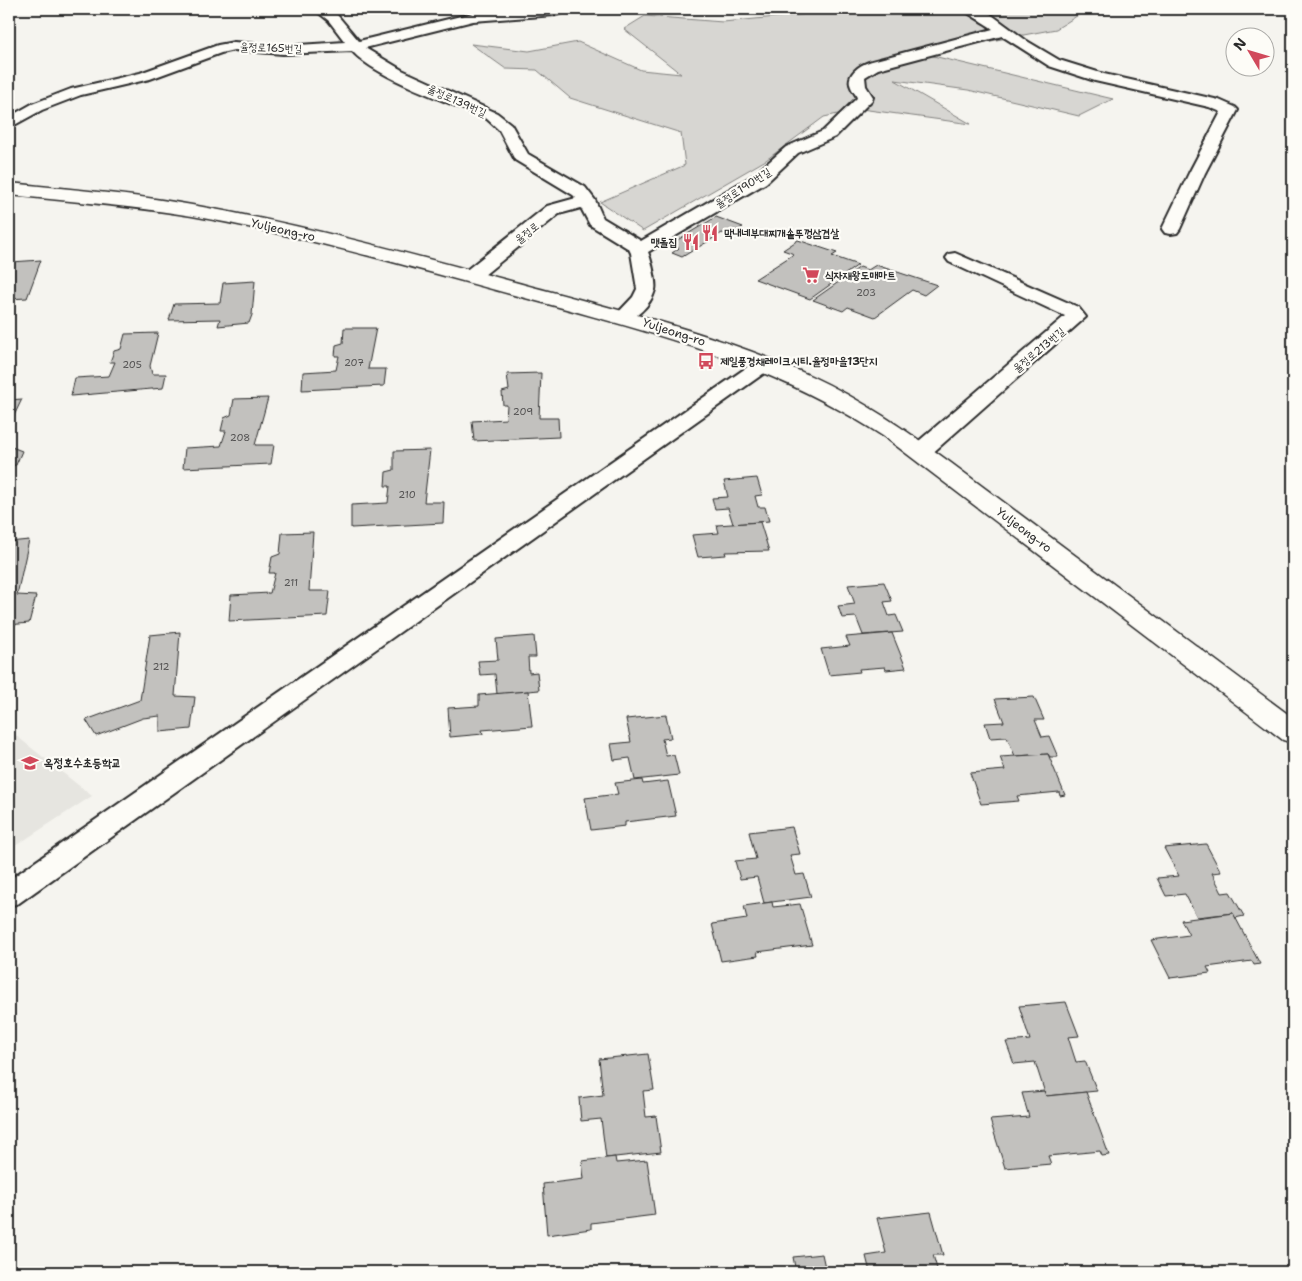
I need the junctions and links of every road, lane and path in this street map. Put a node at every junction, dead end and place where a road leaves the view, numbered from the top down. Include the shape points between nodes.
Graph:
1 (320, 9) edge
2 (562, 9) edge
3 (969, 9) edge
4 (1004, 31) junction
5 (356, 46) junction
6 (9, 123) edge
7 (9, 189) edge
8 (587, 202) junction
9 (1171, 229) dead end
10 (638, 250) junction
11 (955, 258) dead end
12 (471, 276) junction
13 (625, 316) junction
14 (764, 365) junction
15 (921, 451) junction
16 (1293, 733) edge
17 (9, 895) edge

1 - 5 street, 율정로139번길
2 - 5 street, 율정로165번길 via 472,17
3 - 4 street via 980,12
4 - 9 street via 1054,63 1068,68 1214,103 1230,110
4 - 10 street, 율정로190번길 via 864,69 857,85 864,100 829,134 792,150 760,179
5 - 6 street, 율정로165번길 via 283,50 234,46 218,49 145,76 76,92 37,107
5 - 8 street, 율정로139번길 via 387,69 492,116 512,136 520,157 579,191
7 - 12 main road, Yuljeong-ro via 193,210
8 - 10 street, 율정로139번길 via 596,221
8 - 12 street, 율정로 via 553,210
10 - 13 street via 646,289
11 - 15 street, 율정로213번길 via 1071,311 1076,317
12 - 13 main road, Yuljeong-ro
13 - 14 main road, Yuljeong-ro via 705,341
14 - 15 main road, Yuljeong-ro via 846,403
14 - 17 street
15 - 16 main road, Yuljeong-ro

